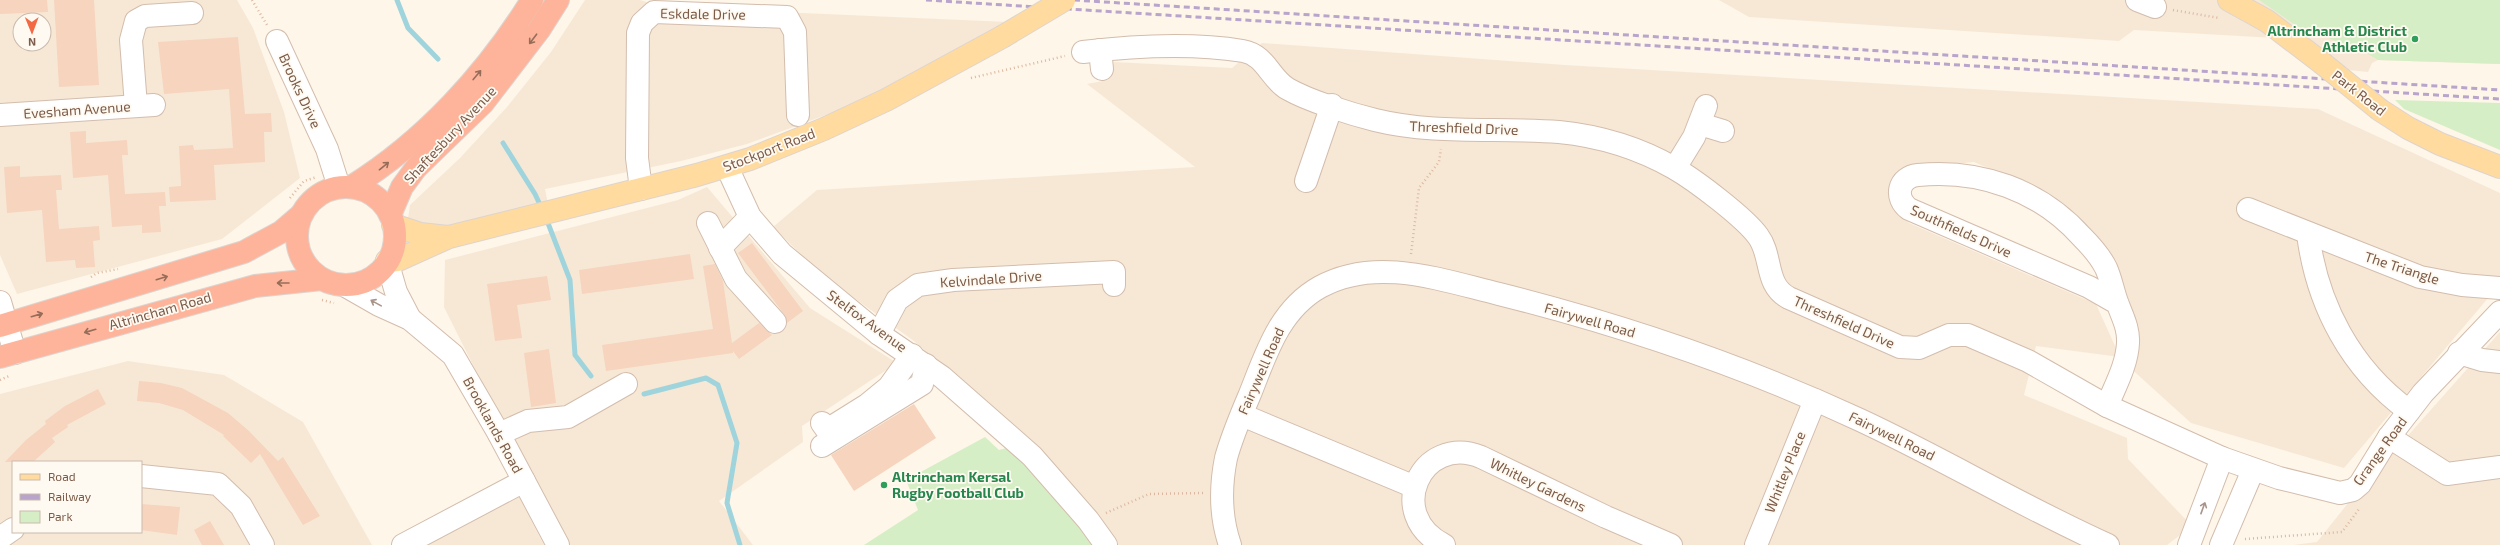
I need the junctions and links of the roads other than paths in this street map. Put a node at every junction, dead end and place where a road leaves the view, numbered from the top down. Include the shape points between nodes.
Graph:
1 (1064, 0) edge
2 (531, 2) edge
3 (556, 3) edge
4 (2227, 10) edge
5 (192, 13) dead end
6 (277, 41) road end
7 (1095, 57) road end
8 (1332, 106) junction
9 (0, 115) edge
10 (798, 115) dead end
11 (1723, 131) dead end
12 (726, 167) junction
13 (2500, 167) edge
14 (1675, 168) junction
15 (1306, 181) dead end
16 (342, 182) junction
17 (641, 189) junction
18 (295, 206) junction
19 (2248, 209) dead end
20 (750, 217) junction
21 (392, 220) junction
22 (708, 223) dead end
23 (2308, 234) junction
24 (449, 237) junction
25 (720, 248) junction
26 (387, 261) junction
27 (1114, 285) dead end
28 (2500, 288) edge
29 (320, 289) junction
30 (340, 294) junction
31 (0, 302) edge
32 (2117, 303) junction
33 (2500, 312) edge
34 (410, 319) junction
35 (775, 322) dead end
36 (3, 325) edge
37 (879, 334) junction
38 (2459, 353) junction
39 (8, 355) edge
40 (919, 360) junction
41 (2500, 362) edge
42 (626, 384) dead end
43 (1815, 400) junction
44 (2106, 406) junction
45 (2409, 411) junction
46 (1242, 414) junction
47 (822, 423) dead end
48 (499, 434) junction
49 (2389, 437) junction
50 (822, 446) dead end
51 (2222, 458) junction
52 (2500, 467) edge
53 (2253, 470) junction
54 (142, 476) edge
55 (524, 481) junction
56 (1415, 487) junction
57 (12, 530) edge
58 (0, 538) edge
59 (2223, 540) edge
60 (263, 545) edge
61 (403, 545) edge
62 (558, 545) edge
63 (1106, 545) edge
64 (1230, 545) edge
65 (1444, 545) edge
66 (1671, 545) edge
67 (1756, 545) edge
68 (2108, 545) edge
69 (2189, 545) edge

1 - 12 main road, Stockport Road, bridge via 938,73 852,116 778,149
16 -> 2 highway, Shaftesbury Avenue via 384,167 450,106 479,73
3 -> 21 highway, Shaftesbury Avenue via 539,30 483,103 416,168 402,187
4 - 13 main road, Park Road, bridge via 2267,21 2380,110 2408,128 2440,144
5 - 9 street, Evesham Avenue via 145,16 136,21 131,40 145,105
6 - 16 street, Brooks Drive
7 - 8 street, Threshfield Drive via 1150,46 1250,53 1260,59 1286,88
8 - 14 street, Threshfield Drive via 1390,123 1442,130 1537,131 1582,135 1635,150
8 - 15 street
10 - 17 street, Eskdale Drive via 795,32 787,17 654,12 642,23 638,33 637,158
11 - 14 street via 1703,115
12 - 17 main road, Stockport Road
12 - 20 street, Stelfox Avenue
14 - 44 street, Threshfield Drive via 1713,195 1757,235 1766,251 1772,282 1783,295 1900,347 1920,348 1949,335 1968,335 2028,361
16 - 18 highway, Shaftesbury Avenue
16 - 21 highway via 374,196
17 - 24 main road, Stockport Road
18 - 29 highway via 301,255 313,272
36 -> 18 highway via 244,252 281,232
19 - 23 street, The Triangle
20 - 25 street
20 - 37 street, Stelfox Avenue via 782,254
21 - 24 main road, Stockport Road via 420,234
21 - 26 highway via 393,250
22 - 25 street
23 - 28 street, The Triangle via 2420,276 2462,285
23 - 45 street via 2322,297 2347,347 2375,382
24 - 26 main road, Stockport Road via 398,260
25 - 35 street via 736,279
26 - 30 highway via 371,277
26 - 34 street, Brooklands Road via 396,292
27 - 37 street, Kelvindale Drive via 1114,272 953,280 918,285 897,300
29 - 30 highway
29 -> 39 highway, Altrincham Road via 255,286
34 -> 30 street, Brooklands Road via 379,305
31 - 36 street
32 - 32 street, Southfields Drive via 2089,287 1909,209 1903,205 1900,198 1900,186 1906,178 1912,176 1949,173 1995,182 2037,199 2064,218 2095,251 2111,279
32 - 44 street, Southfields Drive via 2126,324 2128,343 2121,372
33 - 38 street, Grange Road
34 - 48 street, Brooklands Road via 453,355
36 - 39 street
37 - 40 street, Stelfox Avenue
38 - 41 street via 2477,359
38 - 45 street, Grange Road
40 - 47 street via 867,404 827,430
40 - 50 street via 922,384
40 - 63 street, Stelfox Avenue via 1032,456 1088,520
42 - 48 street via 568,417 528,421
43 - 46 street, Fairywell Road via 1735,368 1623,329 1524,301 1409,274 1384,271 1358,274 1332,282 1310,293 1293,309 1276,331
43 - 67 street, Whitley Place
43 - 68 street, Fairywell Road via 1897,437 2044,515
44 - 51 street
45 - 49 street, Grange Road
46 - 56 street
46 - 64 street, Fairywell Road via 1226,458 1222,494 1224,521
48 - 55 street, Brooklands Road
49 - 52 street via 2447,474
49 - 53 street, Grange Road via 2360,484 2349,491 2334,492
51 - 53 street, Grange Road
69 -> 51 street
53 - 59 street
54 - 60 street via 218,484 241,506
55 - 61 street
55 - 62 street, Brooklands Road
56 - 65 street, Whitley Gardens via 1413,500 1417,520 1428,535
56 - 66 street, Whitley Gardens via 1424,469 1436,459 1454,453 1468,453
57 - 58 street

